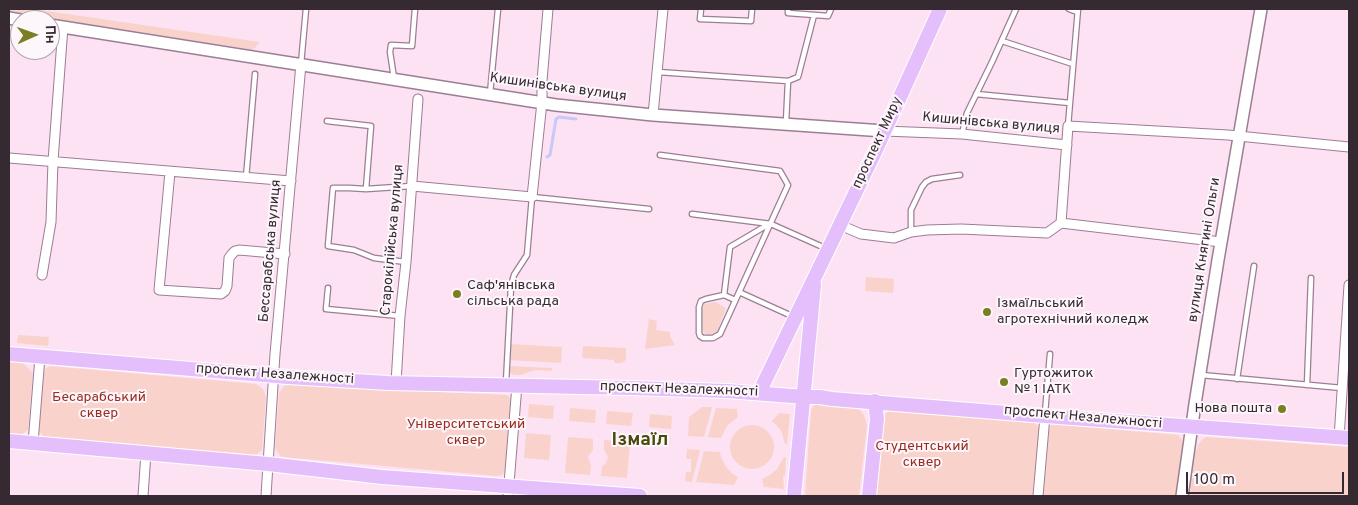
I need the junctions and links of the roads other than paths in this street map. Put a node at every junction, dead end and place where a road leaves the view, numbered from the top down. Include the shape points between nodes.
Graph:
1 (306, 9) edge
2 (415, 9) edge
3 (498, 9) edge
4 (548, 9) edge
5 (663, 9) edge
6 (701, 9) edge
7 (752, 9) edge
8 (788, 9) edge
9 (831, 9) edge
10 (940, 9) edge
11 (1016, 9) edge
12 (1069, 9) edge
13 (1261, 9) edge
14 (1078, 10) edge
15 (814, 15) junction
16 (62, 27) joint
17 (1002, 41) junction
18 (301, 64) junction
19 (1073, 64) junction
20 (658, 72) junction
21 (255, 74) dead end
22 (394, 79) junction
23 (788, 81) junction
24 (490, 94) junction
25 (976, 94) junction
26 (418, 99) dead end
27 (542, 102) junction
28 (1070, 103) junction
29 (653, 115) junction
30 (327, 121) dead end
31 (786, 124) junction
32 (1068, 126) junction
33 (884, 131) junction
34 (962, 134) junction
35 (1239, 136) junction
36 (1067, 145) junction
37 (1349, 147) edge
38 (660, 155) dead end
39 (9, 158) edge
40 (54, 161) junction
41 (170, 172) junction
42 (960, 174) dead end
43 (246, 178) junction
44 (291, 181) junction
45 (412, 186) junction
46 (366, 189) junction
47 (532, 197) junction
48 (649, 209) dead end
49 (692, 214) dead end
50 (1061, 223) junction
51 (771, 224) junction
52 (840, 225) junction
53 (911, 232) junction
54 (1221, 242) junction
55 (828, 250) junction
56 (285, 254) junction
57 (406, 262) junction
58 (1254, 266) dead end
59 (42, 275) dead end
60 (815, 277) junction
61 (1311, 278) dead end
62 (1349, 285) edge
63 (328, 288) dead end
64 (739, 292) junction
65 (724, 295) junction
66 (735, 300) junction
67 (400, 316) junction
68 (795, 317) junction
69 (9, 354) edge
70 (1050, 354) dead end
71 (40, 356) junction
72 (1200, 375) junction
73 (274, 376) junction
74 (1237, 379) junction
75 (396, 383) junction
76 (511, 385) junction
77 (1307, 385) junction
78 (1342, 388) junction
79 (759, 393) junction
80 (805, 397) junction
81 (875, 401) junction
82 (1045, 416) junction
83 (1192, 427) junction
84 (1344, 438) edge
85 (9, 441) edge
86 (33, 443) junction
87 (146, 453) junction
88 (268, 464) junction
89 (509, 491) edge
90 (143, 496) edge
91 (266, 496) edge
92 (640, 496) edge
93 (794, 496) edge
94 (869, 496) edge
95 (1038, 496) edge
96 (1182, 496) edge

1 - 18 lane, Бессарабська вулиця
2 - 22 lane via 412,46 391,45
3 - 24 lane
4 - 27 street
5 - 20 street
6 - 7 lane via 700,19 751,21
8 - 15 lane via 788,13
9 - 15 lane via 828,16
10 - 33 main road, проспект Миру
11 - 17 lane
12 - 14 lane
13 - 35 street, вулиця Княгині Ольги
14 - 19 lane
15 - 23 lane via 798,77
16 - 18 street, Кишинівська вулиця
16 - 40 street
17 - 19 lane
17 - 25 lane
18 - 22 street, Кишинівська вулиця
18 - 44 street, Бессарабська вулиця
19 - 28 lane
20 - 23 lane
20 - 29 street
21 - 43 lane
22 - 24 street, Кишинівська вулиця
23 - 31 lane
24 - 27 street, Кишинівська вулиця
25 - 28 lane
25 - 34 lane
26 - 45 street, Старокілійська вулиця
27 - 29 street, Кишинівська вулиця
27 - 47 street
28 - 32 lane
29 - 31 street, Кишинівська вулиця
30 - 46 lane via 371,126
31 - 33 street, Кишинівська вулиця
32 - 35 street, Кишинівська вулиця
32 - 36 street
33 - 34 street, Кишинівська вулиця
33 - 52 main road, проспект Миру
34 - 36 street, Кишинівська вулиця
35 - 37 street, Кишинівська вулиця
35 - 54 street, вулиця Княгині Ольги
36 - 50 street
38 - 51 lane via 780,171 788,185
39 - 40 street
40 - 41 street
40 - 59 street via 51,222
41 - 43 street
41 - 56 street via 159,290 221,294 227,286 229,258 235,251
42 - 53 lane via 926,182 911,210
43 - 44 street
44 - 56 street, Бессарабська вулиця
45 - 46 lane
45 - 47 street
45 - 57 street, Старокілійська вулиця
46 - 57 lane via 333,188 328,246 354,250 374,258
47 - 48 lane
47 - 76 lane via 527,255 511,286
49 - 51 lane
50 - 53 street via 1047,233
50 - 54 street
51 - 55 lane
51 - 64 lane
51 - 65 lane via 730,247
52 - 53 street via 861,234 894,238
52 - 55 main road, проспект Миру
54 - 72 street, вулиця Княгині Ольги
55 - 60 main road, проспект Миру
56 - 73 street, Бессарабська вулиця
57 - 67 street, Старокілійська вулиця
58 - 74 lane
60 - 68 main road, проспект Миру
60 - 80 main road, проспект Миру
61 - 77 lane
62 - 78 street
63 - 67 lane via 326,309
64 - 66 lane
64 - 68 lane
65 - 66 lane
65 - 66 lane via 701,301 699,333 702,338 720,334
67 - 75 street, Старокілійська вулиця
68 - 79 main road, проспект Миру
69 - 71 main road, проспект Незалежності
70 - 82 lane
71 - 73 main road, проспект Незалежності
71 - 86 street
72 - 74 lane
72 - 83 street, вулиця Княгині Ольги
73 - 75 main road, проспект Незалежності
73 - 88 street, Бессарабська вулиця
74 - 77 lane
75 - 76 main road, проспект Незалежності
76 - 79 main road, проспект Незалежності
76 - 89 street
77 - 78 lane
78 - 84 street
79 - 80 main road, проспект Незалежності
80 - 81 main road, проспект Незалежності
80 - 93 main road, проспект Миру
81 - 82 main road, проспект Незалежності
81 - 94 main road via 877,419
82 - 83 main road, проспект Незалежності
82 - 95 street
83 - 84 main road, проспект Незалежності
83 - 96 street, вулиця Княгині Ольги
85 - 86 main road
86 - 87 main road
87 - 88 main road
87 - 90 street
88 - 89 main road
88 - 91 street, Бессарабська вулиця
89 - 92 main road

